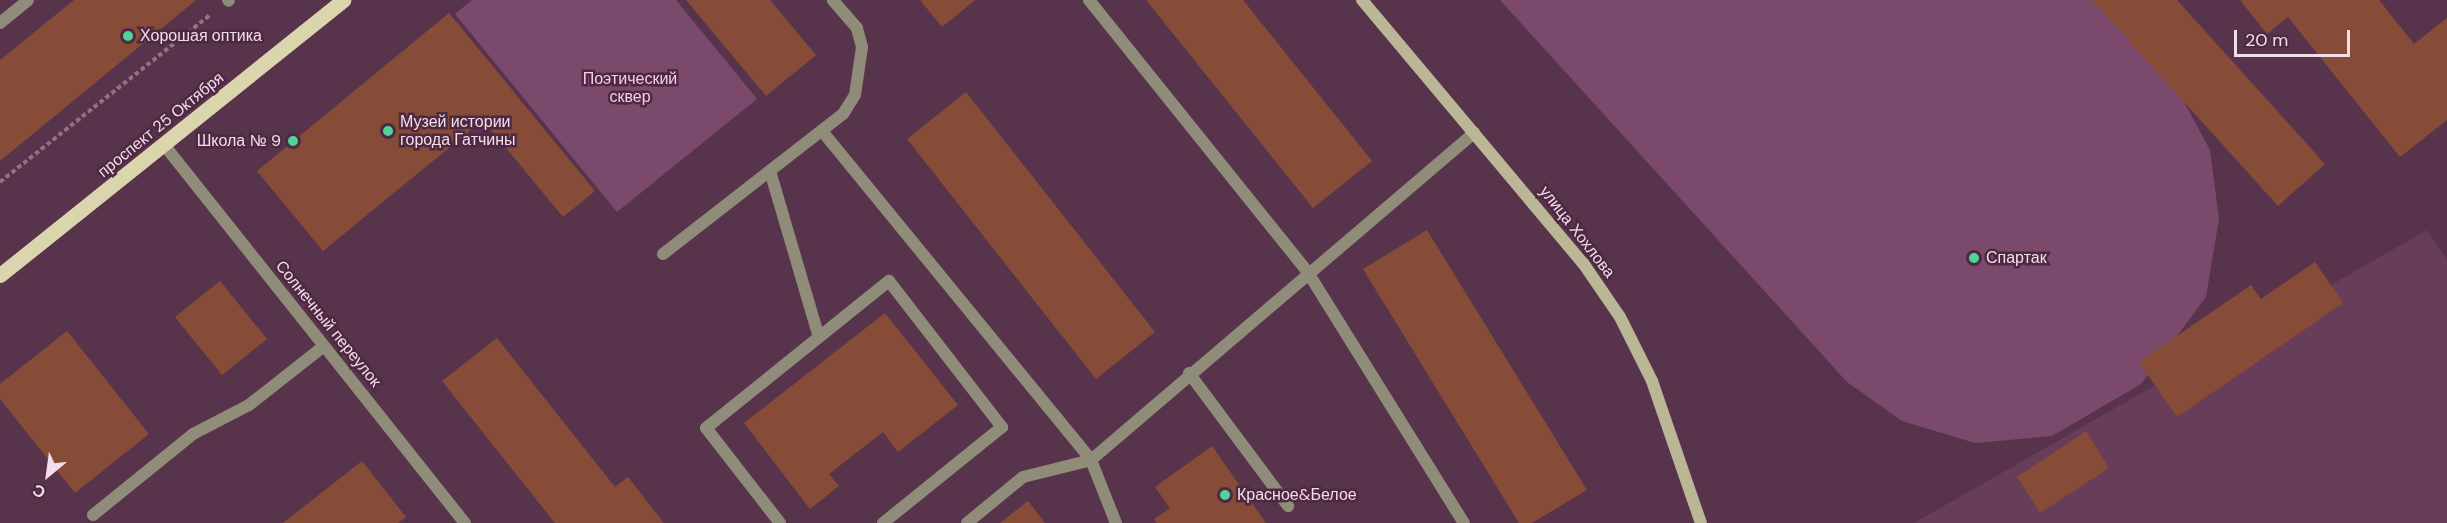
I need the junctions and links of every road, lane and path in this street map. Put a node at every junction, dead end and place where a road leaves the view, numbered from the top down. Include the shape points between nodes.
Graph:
1 (28, 0) edge
2 (228, 0) edge
3 (343, 0) edge
4 (833, 0) edge
5 (1089, 0) edge
6 (1362, 0) edge
7 (0, 23) edge
8 (822, 131) junction
9 (1474, 133) junction
10 (165, 146) junction
11 (771, 171) junction
12 (0, 182) edge
13 (663, 254) dead end
14 (1307, 271) junction
15 (0, 275) edge
16 (819, 337) junction
17 (324, 346) junction
18 (1189, 373) junction
19 (1091, 460) junction
20 (1288, 506) dead end
21 (93, 515) dead end
22 (465, 523) edge
23 (780, 523) edge
24 (883, 523) edge
25 (967, 523) edge
26 (1116, 523) edge
27 (1464, 523) edge
28 (1701, 523) edge

1 - 7 street
2 - 12 path
3 - 10 main road, проспект 25 Октября
4 - 8 street via 856,28 861,73 843,114
5 - 14 street
6 - 9 street, улица Хохлова
8 - 11 street
8 - 19 street
9 - 14 street
9 - 28 street, улица Хохлова via 1583,263 1620,316 1656,391
10 - 15 main road, проспект 25 Октября
10 - 17 street, Солнечный переулок
11 - 13 street
11 - 16 street
14 - 18 street
14 - 27 street
16 - 23 street via 706,428
16 - 24 street via 889,281 1002,427
17 - 21 street via 249,405 193,434
17 - 22 street, Солнечный переулок
18 - 19 street
18 - 20 street
19 - 25 street via 1023,477
19 - 26 street

